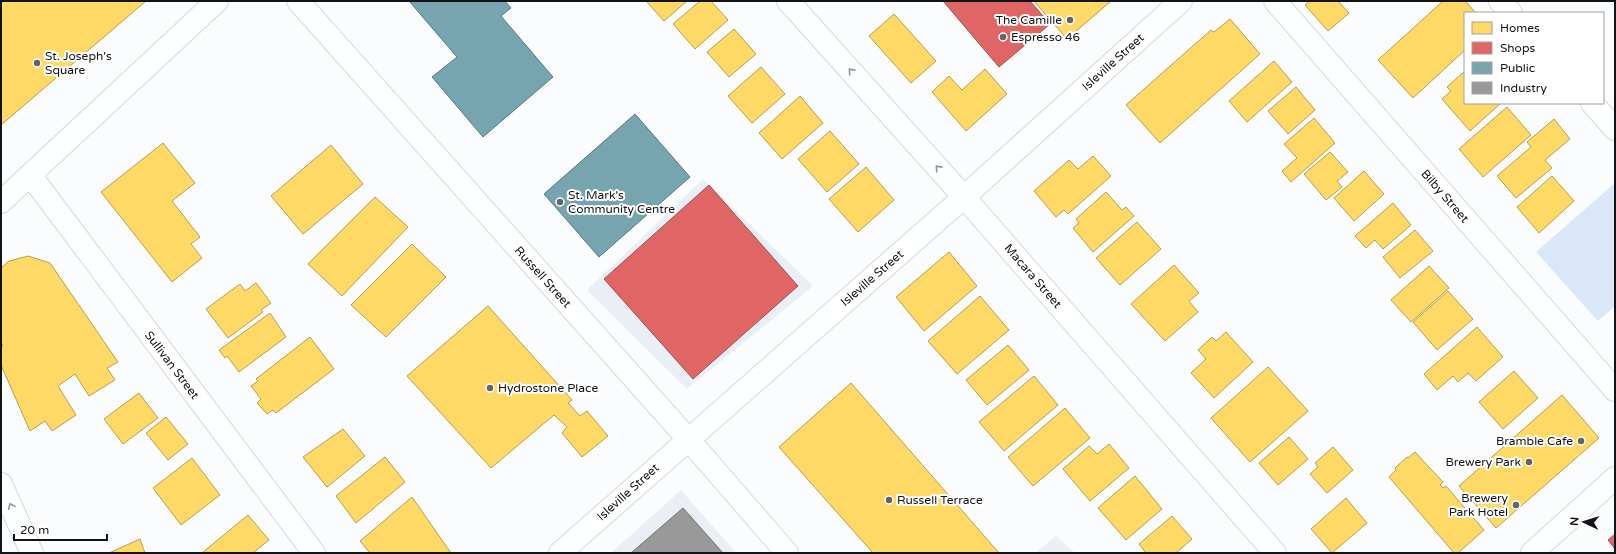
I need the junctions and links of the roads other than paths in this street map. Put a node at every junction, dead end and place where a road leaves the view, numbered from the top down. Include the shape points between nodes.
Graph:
1 (217, 1) edge
2 (298, 1) edge
3 (788, 1) edge
4 (1181, 1) edge
5 (1274, 1) edge
6 (1500, 1) edge
7 (1510, 12) edge
8 (1593, 104) edge
9 (1615, 129) edge
10 (30, 176) junction
11 (964, 197) junction
12 (1, 202) edge
13 (1615, 390) edge
14 (688, 439) junction
15 (1615, 478) edge
16 (1, 484) edge
17 (32, 553) edge
18 (314, 553) edge
19 (560, 553) edge
20 (787, 553) edge
21 (1275, 553) edge
22 (1532, 553) edge

1 - 10 street
2 - 14 street, Russell Street
11 -> 3 street, Macara Street
4 - 11 street, Isleville Street
5 - 13 street, Bilby Street
6 - 7 street
8 - 9 street
10 - 12 street
10 - 18 street, Sullivan Street
11 - 14 street, Isleville Street
11 - 21 street, Macara Street
14 - 19 street, Isleville Street
14 - 20 street, Russell Street
15 - 22 street
17 -> 16 street

